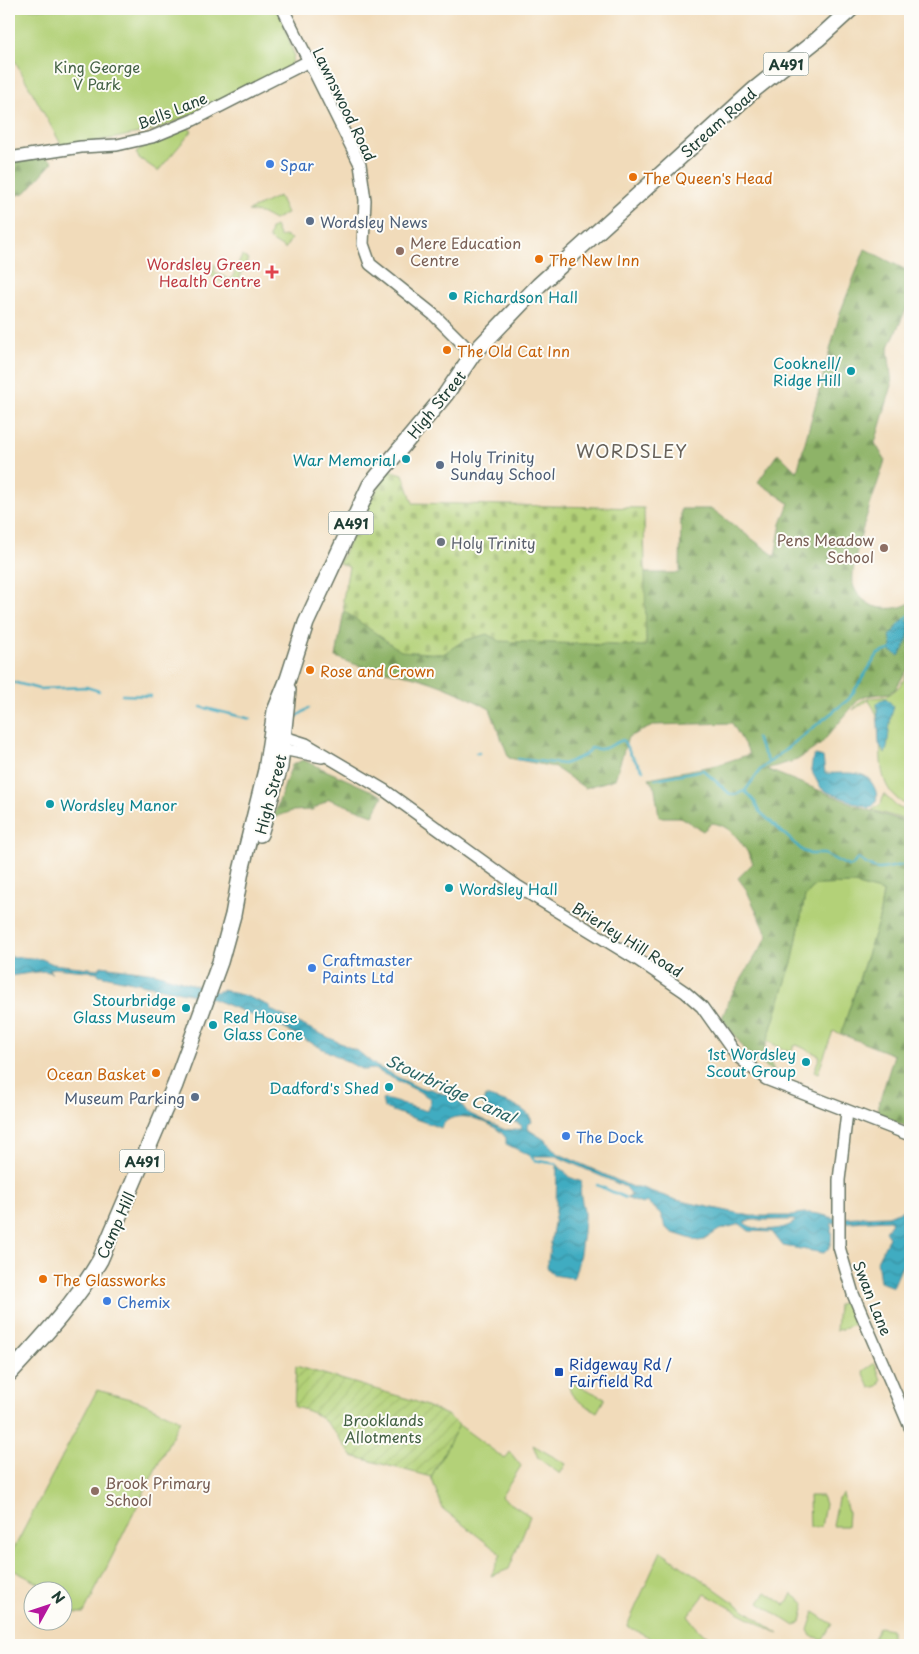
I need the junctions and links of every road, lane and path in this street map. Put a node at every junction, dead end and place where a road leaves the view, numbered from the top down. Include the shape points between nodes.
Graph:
1 (282, 9) edge
2 (852, 9) edge
3 (307, 62) junction
4 (9, 158) edge
5 (655, 180) joint
6 (473, 354) junction
7 (279, 742) junction
8 (184, 1063) joint
9 (847, 1112) junction
10 (910, 1135) edge
11 (9, 1374) edge
12 (910, 1427) edge

1 - 3 street, Lawnswood Road
2 - 5 highway, Stream Road / A491 via 755,89
3 - 4 street, Bells Lane via 193,120 152,137 117,145
3 - 6 street, Lawnswood Road via 360,164 365,200 363,244 366,255 378,272 434,315
5 - 6 highway, High Street / A491 via 539,285
6 - 7 highway, High Street / A491 via 446,394 370,485 309,615 275,711
7 - 8 highway, High Street / A491 via 266,770 240,871 235,905
7 - 9 street, Brierley Hill Road via 306,744 396,797 517,886 685,992 702,1007 736,1055 760,1075
8 - 11 highway, Camp Hill / A491 via 100,1260 85,1286
9 - 10 street, Brierley Hill Road
9 - 12 street, Swan Lane via 838,1201 842,1261

